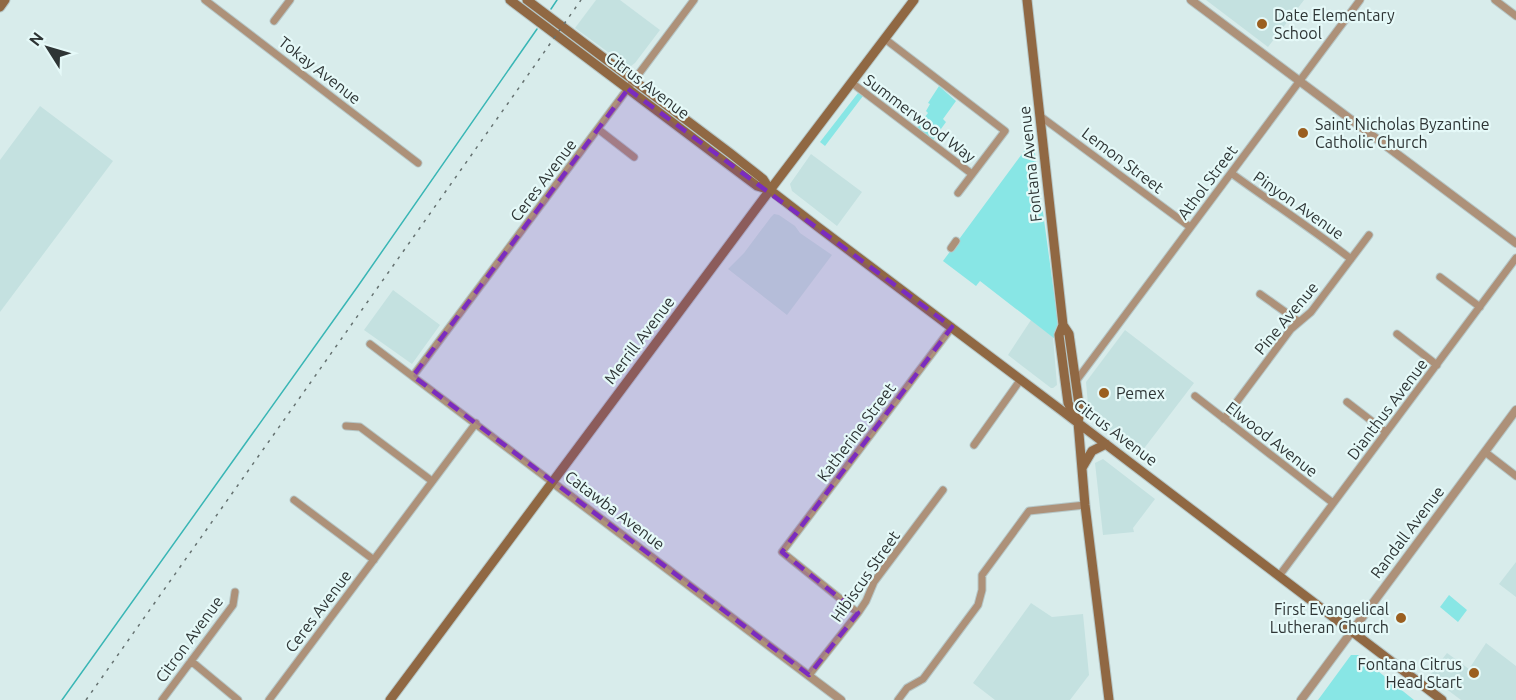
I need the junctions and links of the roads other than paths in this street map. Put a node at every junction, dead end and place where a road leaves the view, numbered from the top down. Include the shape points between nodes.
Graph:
1 (5, 0) edge
2 (205, 0) edge
3 (290, 0) edge
4 (510, 0) edge
5 (694, 0) edge
6 (914, 0) edge
7 (1027, 0) edge
8 (1191, 0) edge
9 (1360, 0) edge
10 (1495, 0) edge
11 (532, 2) edge
12 (0, 7) edge
13 (1516, 16) edge
14 (544, 19) junction
15 (274, 21) dead end
16 (885, 39) junction
17 (1299, 81) junction
18 (852, 83) junction
19 (631, 85) junction
20 (1040, 116) junction
21 (598, 129) junction
22 (634, 157) dead end
23 (418, 163) dead end
24 (1231, 173) junction
25 (972, 174) junction
26 (770, 190) junction
27 (958, 194) dead end
28 (1190, 227) junction
29 (1369, 235) dead end
30 (956, 240) dead end
31 (1516, 243) edge
32 (951, 248) dead end
33 (1516, 258) edge
34 (1351, 259) junction
35 (1440, 276) dead end
36 (1260, 294) dead end
37 (1480, 307) junction
38 (1298, 321) junction
39 (1063, 325) junction
40 (952, 327) junction
41 (1397, 334) dead end
42 (370, 344) dead end
43 (1437, 365) junction
44 (413, 376) junction
45 (1021, 379) junction
46 (1076, 381) junction
47 (1065, 383) junction
48 (1194, 396) dead end
49 (1048, 399) junction
50 (1347, 402) dead end
51 (1516, 410) edge
52 (1224, 418) junction
53 (1078, 422) junction
54 (476, 423) junction
55 (346, 426) dead end
56 (1386, 432) junction
57 (1106, 444) junction
58 (974, 446) dead end
59 (1485, 452) junction
60 (1082, 468) junction
61 (1516, 476) edge
62 (432, 481) junction
63 (552, 482) junction
64 (943, 490) dead end
65 (294, 500) dead end
66 (1334, 503) junction
67 (1085, 505) junction
68 (374, 560) junction
69 (1279, 576) junction
70 (235, 592) dead end
71 (858, 613) junction
72 (1352, 631) junction
73 (191, 661) junction
74 (809, 675) junction
75 (162, 700) edge
76 (238, 700) edge
77 (269, 700) edge
78 (390, 700) edge
79 (841, 700) edge
80 (898, 700) edge
81 (1109, 700) edge
82 (1301, 700) edge
83 (1442, 700) edge

1 - 12 main road
2 - 23 street, Tokay Avenue
3 - 15 street
4 - 14 main road, Citrus Avenue
5 - 19 street, Ceres Avenue
6 - 16 main road, Merrill Avenue
7 - 20 main road, Fontana Avenue
8 - 17 street
9 - 17 street, Athol Street
10 - 13 street
11 - 14 main road, Citrus Avenue
14 - 19 main road, Citrus Avenue
16 - 18 main road, Merrill Avenue
16 - 25 street via 1005,131
17 - 24 street, Athol Street
17 - 31 street
18 - 25 street, Summerwood Way
18 - 26 main road, Merrill Avenue
19 - 21 street, Ceres Avenue
19 - 26 main road, Citrus Avenue via 754,172
20 - 28 street, Lemon Street
20 - 39 main road, Fontana Avenue
21 - 22 street
21 - 44 street, Ceres Avenue
24 - 28 street, Athol Street
24 - 34 street, Pinyon Avenue
25 - 27 street
26 - 40 main road, Citrus Avenue
26 - 63 main road, Merrill Avenue
28 - 46 street, Athol Street
29 - 34 street, Pine Avenue
30 - 32 street
33 - 37 street, Dianthus Avenue
34 - 38 street, Pine Avenue via 1311,312
35 - 37 street
36 - 38 street
37 - 43 street, Dianthus Avenue
38 - 52 street, Pine Avenue
39 - 46 main road, Fontana Avenue via 1069,334
39 - 47 main road, Fontana Avenue via 1059,335
40 - 45 main road, Citrus Avenue
40 - 71 street, Katherine Street via 782,552
41 - 43 street
42 - 44 street, Catawba Avenue
43 - 56 street, Dianthus Avenue
44 - 54 street, Catawba Avenue
45 - 49 main road, Citrus Avenue
45 - 58 street
46 - 53 main road, Fontana Avenue
47 - 49 main road via 1060,392
47 - 53 main road, Fontana Avenue via 1068,403
48 - 52 street, Elwood Avenue
49 - 53 main road, Citrus Avenue
50 - 56 street
51 - 59 street, Randall Avenue
52 - 66 street, Elwood Avenue
53 - 57 main road, Citrus Avenue
53 - 60 main road, Fontana Avenue
54 - 62 street, Ceres Avenue
54 - 63 street, Catawba Avenue
55 - 62 street via 360,428
56 - 66 street, Dianthus Avenue
57 - 60 main road via 1092,451
57 - 69 main road, Citrus Avenue
59 - 61 street
59 - 72 street, Randall Avenue
60 - 67 main road, Fontana Avenue
62 - 68 street, Ceres Avenue
63 - 74 street, Catawba Avenue
63 - 78 main road, Merrill Avenue
64 - 71 street, Hibiscus Street via 874,582
65 - 68 street
66 - 69 street, Dianthus Avenue
67 - 80 street via 1029,511 982,575 978,605 923,679 907,688
67 - 81 main road, Fontana Avenue
68 - 77 street, Ceres Avenue
69 - 72 main road, Citrus Avenue
70 - 73 street, Citron Avenue via 233,605
71 - 74 street, Hibiscus Street
72 - 82 street, Randall Avenue
72 - 83 main road, Citrus Avenue
73 - 75 street, Citron Avenue
73 - 76 street
74 - 79 street, Catawba Avenue

